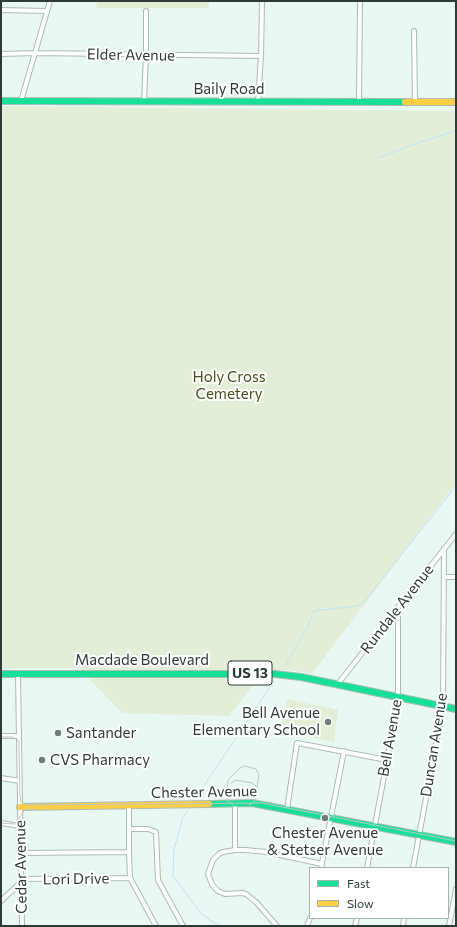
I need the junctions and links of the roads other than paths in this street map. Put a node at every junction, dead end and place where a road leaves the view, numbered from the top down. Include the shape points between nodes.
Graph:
1 (50, 1) edge
2 (262, 1) edge
3 (360, 1) edge
4 (1, 10) edge
5 (47, 10) junction
6 (146, 11) dead end
7 (414, 31) dead end
8 (35, 53) junction
9 (1, 54) edge
10 (146, 55) junction
11 (261, 56) junction
12 (1, 101) edge
13 (21, 101) junction
14 (144, 101) junction
15 (258, 102) junction
16 (359, 102) junction
17 (416, 102) junction
18 (456, 102) edge
19 (456, 534) edge
20 (444, 549) junction
21 (445, 577) junction
22 (456, 577) edge
23 (398, 607) junction
24 (1, 674) edge
25 (18, 674) junction
26 (337, 685) junction
27 (398, 697) junction
28 (443, 706) junction
29 (456, 709) edge
30 (1, 736) edge
31 (19, 736) junction
32 (344, 751) junction
33 (387, 760) junction
34 (1, 778) edge
35 (19, 780) junction
36 (235, 803) junction
37 (129, 806) junction
38 (20, 807) junction
39 (287, 809) junction
40 (330, 818) junction
41 (1, 823) edge
42 (20, 826) junction
43 (374, 826) junction
44 (129, 829) junction
45 (420, 835) junction
46 (456, 842) edge
47 (235, 850) junction
48 (129, 852) junction
49 (21, 853) junction
50 (321, 866) edge
51 (367, 867) edge
52 (414, 867) edge
53 (130, 878) junction
54 (21, 881) junction
55 (456, 889) edge
56 (1, 901) edge
57 (22, 926) edge
58 (156, 926) edge
59 (183, 926) edge
60 (277, 926) edge
61 (449, 926) edge

1 - 5 street
2 - 11 street
3 - 16 street
4 - 5 street
5 - 8 street
6 - 10 street
7 - 17 street
8 - 9 street, Elder Avenue
8 - 10 street, Elder Avenue
8 - 13 street
10 - 11 street, Elder Avenue
10 - 14 street
11 - 15 street
12 - 13 street, Baily Road
13 - 14 street, Baily Road
14 - 15 street, Baily Road
15 - 16 street, Baily Road
16 - 17 street, Baily Road
17 - 18 street, Baily Road
19 - 20 street, Rundale Avenue
20 - 21 street, Duncan Avenue
20 - 23 street, Rundale Avenue
21 - 22 street
21 - 28 street, Duncan Avenue
23 - 26 street, Rundale Avenue
23 - 27 street, Bell Avenue
24 - 25 street, US 13
25 - 26 street, Macdade Boulevard / US 13 via 260,673
25 - 31 street, Cedar Avenue
26 - 27 street, Macdade Boulevard / US 13
27 - 28 street, Macdade Boulevard / US 13
27 - 33 street, Bell Avenue
28 - 29 street, Macdade Boulevard / US 13
28 - 45 street, Duncan Avenue
30 - 31 street
31 - 35 street, Cedar Avenue
32 - 33 street
32 - 39 street via 298,743
32 - 40 street
33 - 43 street, Bell Avenue
34 - 35 street
35 - 38 street, Cedar Avenue
36 - 37 street, Chester Avenue
36 - 39 street, Chester Avenue
36 - 47 street
37 - 38 street, Chester Avenue
37 - 44 street
38 - 42 street, Cedar Avenue
39 - 40 street, Chester Avenue
40 - 43 street, Chester Avenue
40 - 50 street
41 - 42 street
42 - 49 street, Cedar Avenue
43 - 45 street, Chester Avenue
43 - 51 street, Bell Avenue
44 - 48 street
44 - 59 street via 148,829 156,832 158,880
45 - 46 street, Chester Avenue
45 - 52 street, Duncan Avenue
47 - 50 street via 266,852
47 - 60 street via 223,852 213,860 208,874 212,884 222,893 246,894
48 - 49 street
48 - 53 street
49 - 54 street, Cedar Avenue
53 - 54 street, Lori Drive
53 - 58 street
54 - 56 street
54 - 57 street, Cedar Avenue
55 - 61 street

